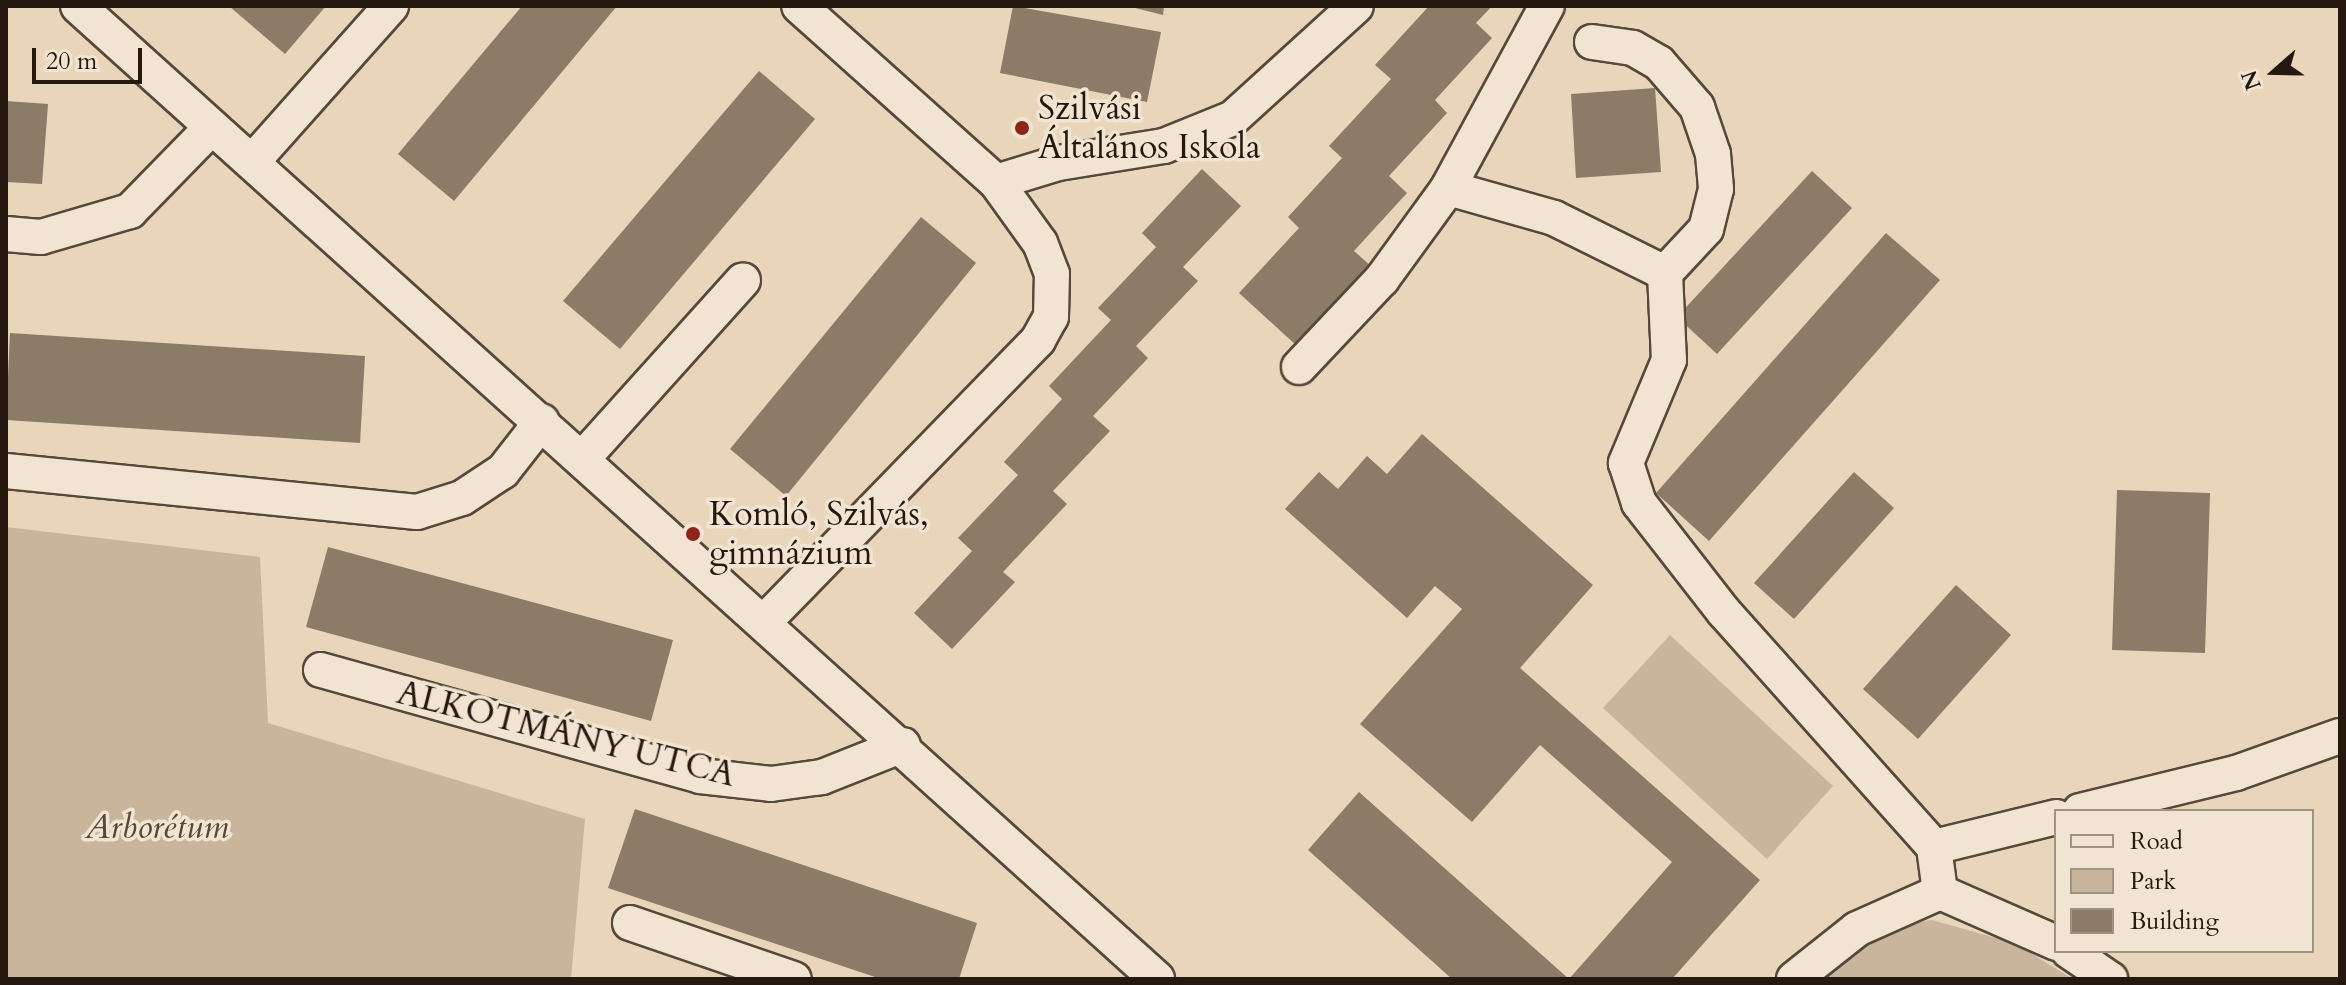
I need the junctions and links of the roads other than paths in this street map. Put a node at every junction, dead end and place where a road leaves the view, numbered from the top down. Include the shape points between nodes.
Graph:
1 (78, 6) edge
2 (391, 6) edge
3 (799, 6) edge
4 (1356, 6) edge
5 (1547, 6) edge
6 (1592, 42) dead end
7 (212, 127) junction
8 (252, 162) junction
9 (996, 182) junction
10 (1448, 188) junction
11 (6, 234) edge
12 (1665, 273) junction
13 (743, 280) dead end
14 (1299, 367) dead end
15 (542, 421) junction
16 (583, 458) junction
17 (6, 471) edge
18 (765, 621) junction
19 (321, 670) dead end
20 (2340, 736) edge
21 (903, 745) junction
22 (2088, 809) edge
23 (2054, 817) edge
24 (1934, 847) junction
25 (1940, 892) junction
26 (630, 923) dead end
27 (2054, 942) edge
28 (2072, 953) edge
29 (794, 979) edge
30 (1157, 979) edge
31 (1794, 979) edge
32 (2110, 979) edge

1 - 7 street
2 - 8 street
3 - 9 street
4 - 9 street via 1233,118 1164,146 1058,163
5 - 10 street
6 - 12 street via 1633,48 1659,63 1697,107 1713,154 1716,189 1706,229
7 - 8 street
7 - 11 street via 130,211 41,237
8 - 15 street
9 - 18 street via 1040,243 1052,274 1051,317 1038,340
10 - 12 street via 1554,218
10 - 14 street via 1382,279
12 - 24 street via 1669,360 1626,463 1639,503 1724,612
13 - 16 street
15 - 16 street
15 - 17 street via 503,471 462,498 417,512
16 - 18 street
18 - 21 street
19 - 21 street, ALKOTMÁNY UTCA via 700,776 771,784 822,777
20 - 22 street via 2236,773
21 - 30 street
23 - 24 street
24 - 25 street
25 - 27 street
25 - 31 street via 1857,929
26 - 29 street
28 - 32 street

